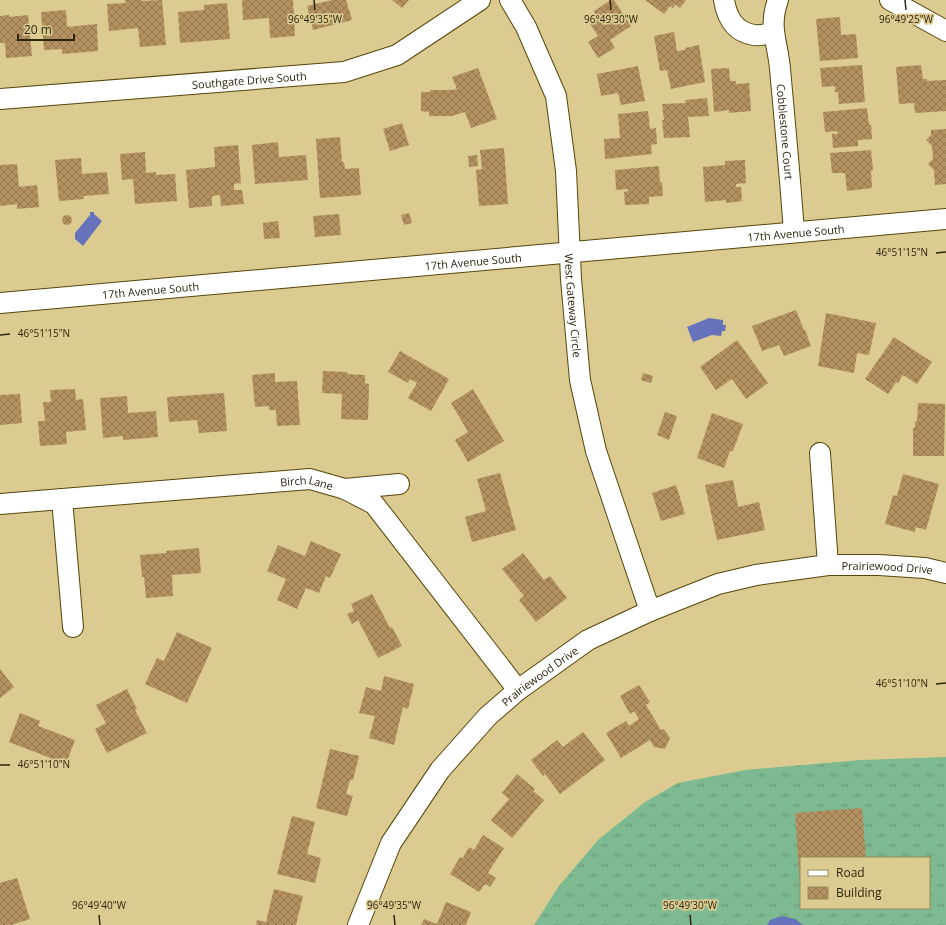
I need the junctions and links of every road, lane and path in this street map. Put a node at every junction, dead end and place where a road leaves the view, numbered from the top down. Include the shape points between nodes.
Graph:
1 (480, 0) edge
2 (510, 0) edge
3 (724, 0) edge
4 (778, 0) edge
5 (890, 0) edge
6 (946, 31) edge
7 (773, 33) junction
8 (0, 99) edge
9 (946, 219) edge
10 (794, 232) junction
11 (570, 251) junction
12 (0, 303) edge
13 (820, 453) dead end
14 (399, 484) dead end
15 (345, 489) junction
16 (62, 499) junction
17 (0, 504) edge
18 (828, 565) junction
19 (946, 573) edge
20 (650, 610) junction
21 (73, 627) dead end
22 (518, 690) junction
23 (358, 925) edge

1 - 8 street, Southgate Drive South via 397,55 344,72
2 - 11 street, West Gateway Circle via 526,27 556,96 566,171
3 - 7 street via 726,13 742,32 755,36
4 - 7 street, Cobblestone Court via 774,10
5 - 6 street
7 - 10 street, Cobblestone Court via 780,66
9 - 10 street, 17th Avenue South
10 - 11 street, 17th Avenue South
11 - 12 street, 17th Avenue South
11 - 20 street, West Gateway Circle via 580,380 596,452
13 - 18 street, Prairiewood Drive
14 - 15 street
15 - 16 street, Birch Lane via 310,479
15 - 22 street, Birch Lane via 374,504
16 - 17 street, Birch Lane
16 - 21 street
18 - 19 street, Prairiewood Drive via 925,568
18 - 20 street, Prairiewood Drive via 756,575 718,584
20 - 22 street, Prairiewood Drive via 588,640
22 - 23 street, Prairiewood Drive via 488,716 440,770 391,843

